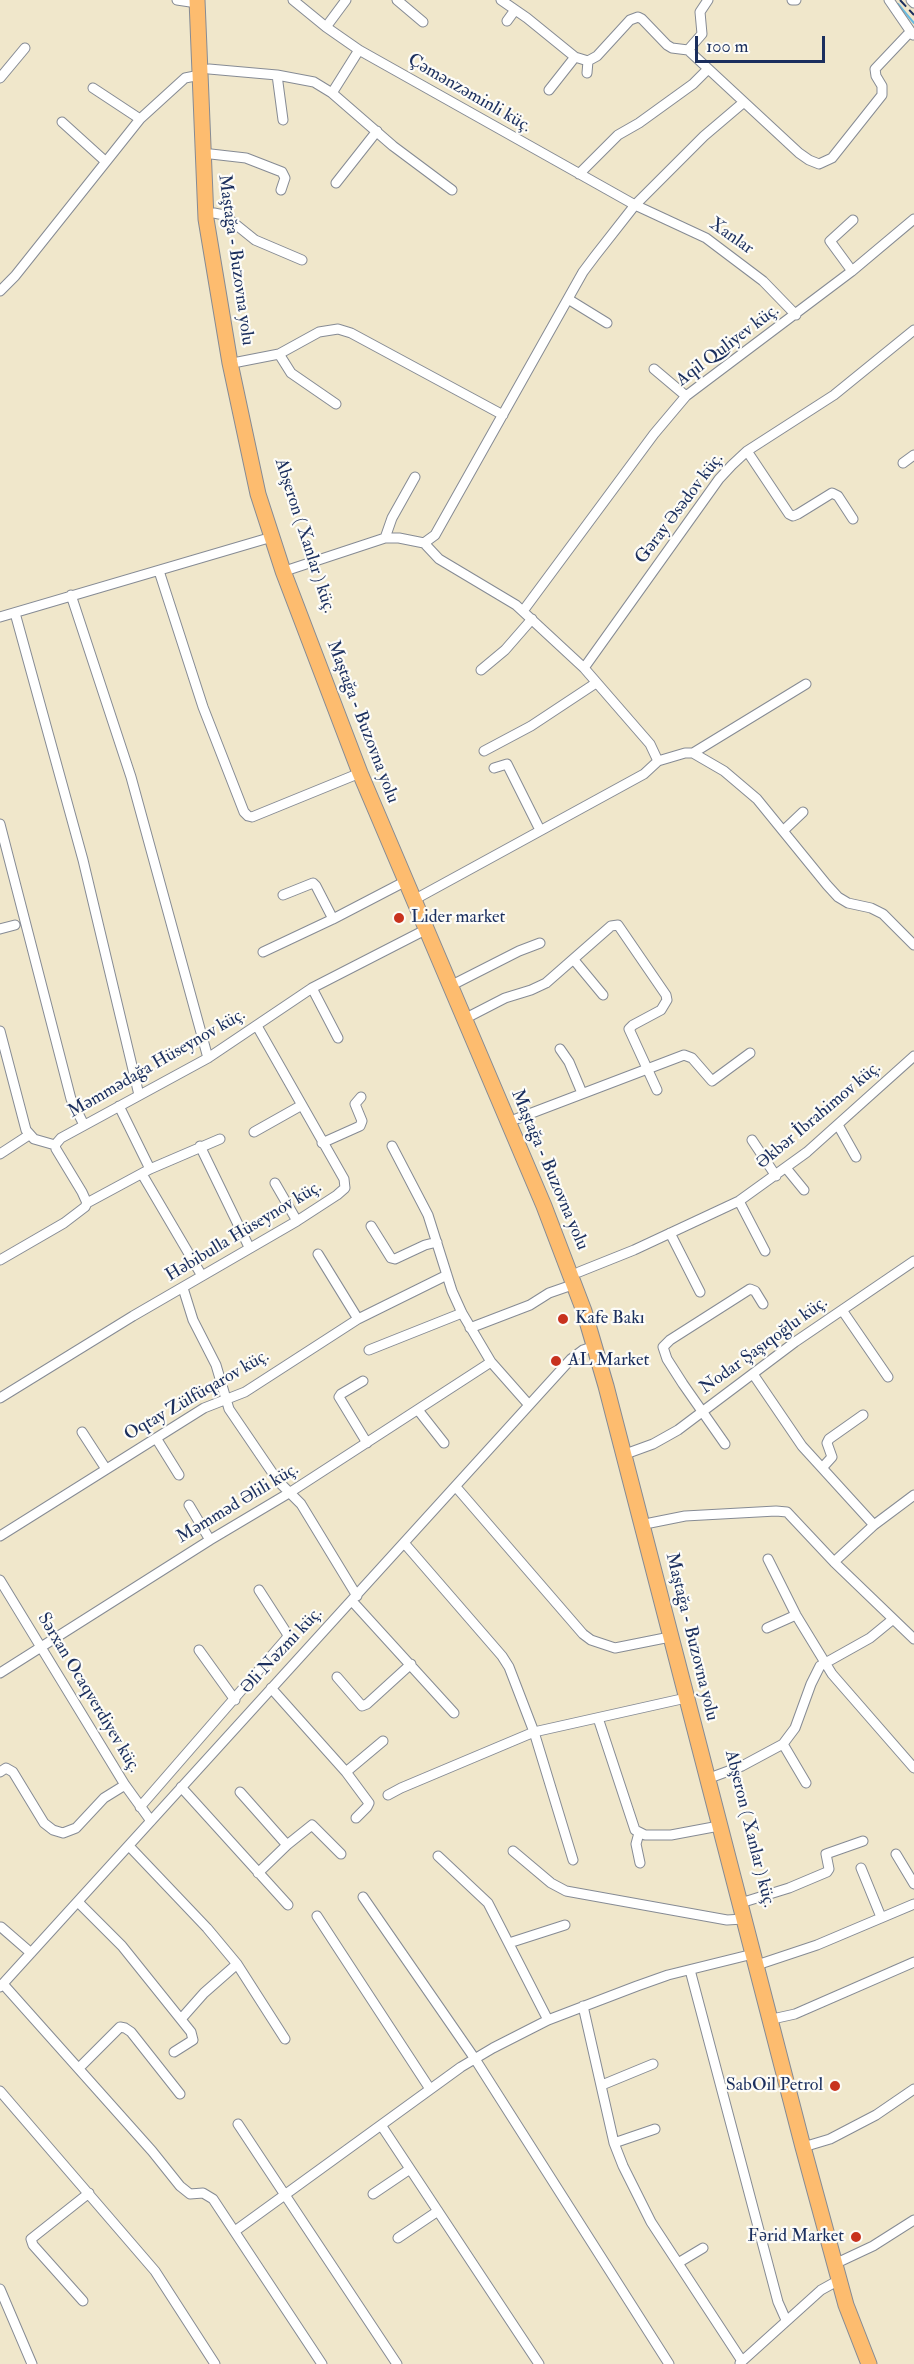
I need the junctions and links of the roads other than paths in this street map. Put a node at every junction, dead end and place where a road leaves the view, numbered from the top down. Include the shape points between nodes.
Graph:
1 (177, 0) edge
2 (293, 0) edge
3 (346, 0) edge
4 (397, 0) edge
5 (501, 0) edge
6 (708, 0) edge
7 (792, 0) edge
8 (796, 0) edge
9 (889, 0) edge
10 (200, 1) edge
11 (515, 9) junction
12 (507, 21) dead end
13 (423, 22) dead end
14 (326, 27) junction
15 (912, 34) edge
16 (25, 48) dead end
17 (359, 50) junction
18 (688, 50) junction
19 (575, 57) junction
20 (588, 61) junction
21 (708, 69) junction
22 (204, 72) junction
23 (587, 73) dead end
24 (277, 75) junction
25 (0, 78) edge
26 (93, 87) dead end
27 (549, 90) dead end
28 (332, 93) junction
29 (744, 102) junction
30 (140, 119) junction
31 (283, 120) dead end
32 (62, 122) dead end
33 (377, 131) junction
34 (211, 154) junction
35 (105, 161) junction
36 (579, 174) junction
37 (336, 183) dead end
38 (281, 190) dead end
39 (452, 190) dead end
40 (635, 205) junction
41 (214, 213) junction
42 (914, 219) edge
43 (853, 220) dead end
44 (302, 260) dead end
45 (852, 271) junction
46 (0, 291) edge
47 (568, 299) junction
48 (796, 315) junction
49 (607, 323) dead end
50 (914, 330) edge
51 (279, 354) junction
52 (238, 362) junction
53 (654, 369) dead end
54 (686, 396) junction
55 (336, 404) dead end
56 (503, 415) junction
57 (747, 451) junction
58 (914, 455) edge
59 (903, 463) dead end
60 (415, 477) dead end
61 (853, 519) dead end
62 (276, 536) junction
63 (385, 538) junction
64 (424, 543) junction
65 (291, 568) junction
66 (159, 571) junction
67 (71, 595) junction
68 (523, 611) junction
69 (15, 613) junction
70 (0, 617) edge
71 (532, 619) junction
72 (584, 668) junction
73 (481, 670) dead end
74 (597, 683) junction
75 (806, 684) dead end
76 (484, 751) dead end
77 (693, 753) junction
78 (658, 761) junction
79 (494, 768) dead end
80 (360, 773) junction
81 (803, 812) dead end
82 (0, 824) edge
83 (540, 830) junction
84 (784, 830) junction
85 (406, 881) junction
86 (283, 896) dead end
87 (421, 896) junction
88 (333, 919) junction
89 (15, 925) dead end
90 (0, 929) edge
91 (427, 930) junction
92 (540, 943) dead end
93 (914, 945) edge
94 (263, 952) dead end
95 (574, 960) junction
96 (458, 982) junction
97 (312, 988) junction
98 (603, 995) dead end
99 (472, 1014) junction
100 (257, 1026) junction
101 (0, 1031) edge
102 (338, 1038) dead end
103 (560, 1048) dead end
104 (750, 1053) dead end
105 (914, 1056) edge
106 (208, 1058) junction
107 (647, 1069) junction
108 (657, 1090) dead end
109 (582, 1093) junction
110 (139, 1095) junction
111 (361, 1097) dead end
112 (302, 1105) junction
113 (119, 1106) junction
114 (516, 1119) junction
115 (84, 1125) junction
116 (838, 1125) junction
117 (254, 1132) dead end
118 (29, 1135) junction
119 (220, 1139) dead end
120 (752, 1140) dead end
121 (322, 1143) junction
122 (55, 1145) junction
123 (200, 1146) junction
124 (393, 1146) dead end
125 (0, 1154) edge
126 (856, 1157) dead end
127 (786, 1168) junction
128 (146, 1171) junction
129 (776, 1176) junction
130 (275, 1183) dead end
131 (804, 1190) dead end
132 (739, 1201) junction
133 (87, 1203) junction
134 (297, 1221) junction
135 (371, 1226) dead end
136 (670, 1233) junction
137 (437, 1242) junction
138 (249, 1247) junction
139 (765, 1251) dead end
140 (318, 1254) dead end
141 (0, 1260) edge
142 (914, 1261) edge
143 (447, 1275) junction
144 (202, 1276) junction
145 (577, 1278) junction
146 (183, 1288) junction
147 (700, 1292) dead end
148 (764, 1304) dead end
149 (842, 1310) junction
150 (462, 1313) junction
151 (358, 1319) junction
152 (470, 1328) junction
153 (598, 1345) junction
154 (369, 1350) dead end
155 (491, 1362) junction
156 (753, 1374) junction
157 (888, 1377) dead end
158 (363, 1381) dead end
159 (0, 1398) edge
160 (225, 1401) junction
161 (529, 1405) junction
162 (418, 1410) junction
163 (702, 1412) junction
164 (863, 1415) dead end
165 (82, 1432) dead end
166 (156, 1438) junction
167 (366, 1443) junction
168 (444, 1443) dead end
169 (725, 1444) dead end
170 (631, 1452) junction
171 (822, 1468) junction
172 (106, 1469) junction
173 (179, 1475) dead end
174 (456, 1487) junction
175 (289, 1493) junction
176 (914, 1495) edge
177 (189, 1505) dead end
178 (650, 1523) junction
179 (874, 1525) junction
180 (0, 1536) edge
181 (210, 1540) junction
182 (405, 1544) junction
183 (768, 1559) dead end
184 (834, 1562) junction
185 (0, 1580) edge
186 (259, 1590) dead end
187 (354, 1598) junction
188 (796, 1615) junction
189 (892, 1620) junction
190 (767, 1628) dead end
191 (670, 1637) junction
192 (914, 1639) edge
193 (41, 1647) junction
194 (199, 1650) dead end
195 (825, 1663) junction
196 (411, 1664) junction
197 (0, 1673) edge
198 (337, 1677) dead end
199 (271, 1688) junction
200 (686, 1698) junction
201 (235, 1700) junction
202 (454, 1713) dead end
203 (598, 1718) junction
204 (534, 1732) junction
205 (383, 1741) dead end
206 (783, 1744) junction
207 (914, 1768) edge
208 (0, 1772) edge
209 (346, 1772) junction
210 (715, 1776) junction
211 (806, 1783) dead end
212 (125, 1785) junction
213 (181, 1787) junction
214 (240, 1792) dead end
215 (388, 1795) dead end
216 (140, 1807) junction
217 (356, 1818) dead end
218 (151, 1821) junction
219 (719, 1826) junction
220 (639, 1833) junction
221 (863, 1840) dead end
222 (287, 1845) junction
223 (129, 1846) junction
224 (513, 1851) dead end
225 (341, 1854) dead end
226 (896, 1854) dead end
227 (438, 1856) dead end
228 (573, 1860) dead end
229 (640, 1863) dead end
230 (861, 1868) dead end
231 (258, 1873) junction
232 (914, 1884) edge
233 (363, 1897) dead end
234 (747, 1901) junction
235 (78, 1902) junction
236 (914, 1904) edge
237 (288, 1905) dead end
238 (317, 1916) dead end
239 (881, 1917) junction
240 (744, 1919) junction
241 (565, 1925) dead end
242 (1, 1927) edge
243 (509, 1943) junction
244 (32, 1953) junction
245 (758, 1958) junction
246 (914, 1962) edge
247 (237, 1964) junction
248 (690, 1970) junction
249 (2, 1986) edge
250 (583, 2006) junction
251 (777, 2018) junction
252 (181, 2019) junction
253 (548, 2020) junction
254 (285, 2039) dead end
255 (174, 2052) dead end
256 (475, 2059) junction
257 (653, 2064) dead end
258 (79, 2068) junction
259 (602, 2085) junction
260 (430, 2089) junction
261 (914, 2089) edge
262 (0, 2091) edge
263 (180, 2094) dead end
264 (238, 2124) dead end
265 (381, 2125) junction
266 (655, 2129) dead end
267 (614, 2143) junction
268 (806, 2146) junction
269 (410, 2169) junction
270 (89, 2193) junction
271 (285, 2194) junction
272 (373, 2194) dead end
273 (438, 2211) junction
274 (914, 2220) edge
275 (235, 2231) junction
276 (398, 2238) dead end
277 (704, 2248) dead end
278 (838, 2262) junction
279 (678, 2263) junction
280 (839, 2280) junction
281 (0, 2289) edge
282 (83, 2301) dead end
283 (4, 2308) edge
284 (786, 2320) junction
285 (741, 2362) edge
286 (29, 2363) edge
287 (215, 2364) edge
288 (322, 2364) edge
289 (397, 2364) edge
290 (539, 2364) edge
291 (669, 2364) edge
292 (869, 2364) edge
293 (877, 2364) edge

1 - 10 street
2 - 14 street, Çəmənzəminli küç.
3 - 14 street
4 - 13 street
5 - 11 street
6 - 18 street via 700,12 702,34
7 - 8 street
9 - 15 street
10 - 22 main road, Maştağa - Buzovna yolu
11 - 12 street
11 - 19 street
14 - 17 street, Çəmənzəminli küç.
15 - 29 street via 875,69 882,95 856,131 826,162 809,160
16 - 25 street
17 - 28 street
17 - 36 street, Çəmənzəminli küç.
18 - 20 street via 667,45 638,17 630,20
18 - 21 street
19 - 20 street
19 - 27 street
20 - 23 street
21 - 29 street
21 - 36 street via 693,84 618,135
22 - 24 street
22 - 30 street via 185,78
22 - 34 main road, Abşeron ( Xanlar ) küç.
22 - 62 main road, Maştağa - Buzovna yolu via 204,189 212,256 248,459
24 - 28 street via 314,82
24 - 31 street
26 - 30 street
28 - 33 street
29 - 40 street
30 - 35 street
32 - 35 street
33 - 37 street
33 - 39 street
34 - 38 street via 256,160 282,172 285,178
34 - 41 main road, Abşeron ( Xanlar ) küç.
35 - 46 street
36 - 40 street, Çəmənzəminli küç.
40 - 47 street
40 - 48 street, Xanlar via 706,238 763,281
41 - 44 street via 224,215 255,240
41 - 52 main road, Abşeron ( Xanlar ) küç.
42 - 45 street, Aqil Quliyev küç.
43 - 45 street via 830,240
45 - 48 street, Aqil Quliyev küç.
47 - 49 street
47 - 56 street
48 - 54 street, Aqil Quliyev küç.
50 - 57 street, Gəray Əsədov küç. via 834,395
51 - 52 street
51 - 55 street via 291,373
51 - 56 street via 319,333 338,329
52 - 62 main road, Abşeron ( Xanlar ) küç.
53 - 54 street
54 - 68 street, Aqil Quliyev küç.
56 - 64 street via 438,530
57 - 61 street via 789,514 798,514 832,493
57 - 72 street, Gəray Əsədov küç. via 719,480
58 - 59 street
60 - 63 street
62 - 65 main road, Abşeron ( Xanlar ) küç.
62 - 66 street
62 - 80 main road, Maştağa - Buzovna yolu
63 - 64 street
63 - 65 street
64 - 68 street via 439,558
65 - 87 main road, Abşeron ( Xanlar ) küç.
66 - 67 street
66 - 80 street via 203,707 244,812 252,817
67 - 69 street
67 - 106 street via 131,777
68 - 71 street
69 - 70 street
69 - 110 street via 83,860
71 - 72 street
71 - 73 street
72 - 74 street
74 - 76 street
74 - 78 street via 650,744
75 - 77 street
77 - 78 street
77 - 84 street via 747,788
78 - 83 street via 644,774
79 - 83 street via 507,764
80 - 85 main road, Maştağa - Buzovna yolu
81 - 84 street
82 - 115 street via 71,1099
83 - 87 street
84 - 93 street via 838,897 883,914
85 - 88 street
85 - 91 main road, Maştağa - Buzovna yolu
86 - 88 street via 313,883
87 - 96 main road, Abşeron ( Xanlar ) küç.
88 - 94 street
89 - 90 street
91 - 97 street, Məmmədağa Hüseynov küç.
91 - 145 main road, Maştağa - Buzovna yolu
92 - 96 street
95 - 98 street
95 - 99 street via 540,987
95 - 107 street via 611,926 618,925 666,995 661,1010 629,1029
96 - 99 main road, Abşeron ( Xanlar ) küç.
97 - 100 street, Məmmədağa Hüseynov küç.
97 - 102 street
99 - 114 main road, Abşeron ( Xanlar ) küç.
100 - 106 street, Məmmədağa Hüseynov küç.
100 - 112 street, Həbibulla Hüseynov küç.
101 - 118 street via 22,1122
103 - 109 street
104 - 107 street via 712,1081 689,1055
105 - 116 street, Əkbər İbrahimov küç.
106 - 110 street, Məmmədağa Hüseynov küç.
107 - 108 street
107 - 109 street
109 - 114 street
110 - 113 street, Məmmədağa Hüseynov küç.
111 - 121 street via 354,1104 362,1121 360,1126
112 - 117 street
112 - 121 street, Həbibulla Hüseynov küç.
113 - 115 street, Məmmədağa Hüseynov küç.
113 - 128 street
114 - 145 main road, Abşeron ( Xanlar ) küç.
115 - 122 street, Məmmədağa Hüseynov küç.
116 - 126 street
116 - 127 street, Əkbər İbrahimov küç.
118 - 122 street
118 - 125 street
119 - 123 street
120 - 129 street
121 - 134 street, Həbibulla Hüseynov küç. via 344,1179 345,1188
122 - 133 street
123 - 128 street
123 - 138 street
124 - 137 street via 428,1215
127 - 129 street, Əkbər İbrahimov küç.
127 - 131 street
128 - 133 street
128 - 144 street
129 - 132 street, Əkbər İbrahimov küç.
130 - 134 street
132 - 136 street, Əkbər İbrahimov küç.
132 - 139 street
133 - 141 street via 75,1215
134 - 138 street, Həbibulla Hüseynov küç.
135 - 137 street via 395,1259
136 - 145 street, Əkbər İbrahimov küç.
136 - 147 street
137 - 143 street
138 - 144 street, Həbibulla Hüseynov küç.
140 - 151 street
142 - 149 street, Nodar Şaşıqoğlu küç.
143 - 150 street
143 - 151 street, Oqtay Zülfüqarov küç.
144 - 146 street, Həbibulla Hüseynov küç.
145 - 152 street, Əkbər İbrahimov küç. via 530,1305
145 - 153 main road, Maştağa - Buzovna yolu
146 - 159 street, Həbibulla Hüseynov küç.
146 - 160 street via 193,1320 216,1365
148 - 163 street via 750,1289 663,1347
149 - 156 street, Nodar Şaşıqoğlu küç.
149 - 157 street
150 - 152 street
150 - 154 street
151 - 160 street, Oqtay Zülfüqarov küç.
152 - 155 street
153 - 161 street, Əli Nəzmi küç. via 571,1359
153 - 170 main road, Abşeron ( Xanlar ) küç.
153 - 191 main road, Maştağa - Buzovna yolu
155 - 161 street
155 - 162 street, Məmməd Əlili küç.
156 - 163 street, Nodar Şaşıqoğlu küç.
156 - 171 street via 802,1446
158 - 167 street via 339,1397
160 - 166 street, Oqtay Zülfüqarov küç. via 211,1404
160 - 175 street
161 - 174 street, Əli Nəzmi küç.
162 - 167 street, Məmməd Əlili küç.
162 - 168 street
163 - 169 street
163 - 170 street, Nodar Şaşıqoğlu küç. via 667,1437
164 - 171 street via 829,1439 832,1456
165 - 172 street
166 - 172 street, Oqtay Zülfüqarov küç.
166 - 173 street
167 - 175 street, Məmməd Əlili küç.
170 - 178 main road, Abşeron ( Xanlar ) küç.
171 - 179 street
172 - 180 street, Oqtay Zülfüqarov küç.
174 - 182 street, Əli Nəzmi küç.
174 - 191 street via 591,1640 615,1648
175 - 181 street, Məmməd Əlili küç.
175 - 187 street via 301,1504
176 - 179 street
177 - 181 street
178 - 184 street via 685,1516 782,1511
178 - 210 main road, Abşeron ( Xanlar ) küç.
179 - 184 street
181 - 193 street, Məmməd Əlili küç.
182 - 187 street, Əli Nəzmi küç.
182 - 204 street via 502,1656
183 - 188 street
184 - 189 street
185 - 193 street, Sərxan Ocaqverdiyev küç.
186 - 201 street via 288,1635
187 - 196 street
187 - 199 street, Əli Nəzmi küç.
188 - 190 street
188 - 195 street
189 - 192 street
189 - 195 street via 870,1638
191 - 200 main road, Maştağa - Buzovna yolu
193 - 197 street, Məmməd Əlili küç.
193 - 212 street, Sərxan Ocaqverdiyev küç.
194 - 201 street
195 - 206 street via 814,1677 795,1728
195 - 207 street
196 - 198 street via 362,1706
196 - 202 street
199 - 209 street
199 - 213 street, Əli Nəzmi küç.
200 - 203 street
200 - 219 main road, Maştağa - Buzovna yolu
201 - 216 street
203 - 204 street
203 - 220 street via 632,1825
204 - 215 street
204 - 228 street
205 - 209 street
206 - 210 street
206 - 211 street
208 - 212 street via 6,1768 13,1772 44,1823 63,1833 76,1828 104,1798
209 - 217 street via 369,1803
210 - 234 main road, Abşeron ( Xanlar ) küç.
212 - 216 street, Sərxan Ocaqverdiyev küç.
213 - 218 street, Əli Nəzmi küç.
213 - 231 street
214 - 222 street
216 - 218 street, Sərxan Ocaqverdiyev küç.
218 - 223 street, Əli Nəzmi küç.
219 - 220 street via 671,1835
219 - 240 main road, Maştağa - Buzovna yolu
220 - 229 street via 636,1844
221 - 234 street via 826,1854 827,1872
222 - 225 street via 312,1824
222 - 231 street
223 - 235 street, Əli Nəzmi küç.
223 - 247 street
224 - 240 street via 566,1891 727,1920
226 - 232 street
227 - 243 street via 488,1903
230 - 239 street
231 - 237 street
233 - 256 street
234 - 245 main road, Abşeron ( Xanlar ) küç.
235 - 244 street, Əli Nəzmi küç.
235 - 252 street via 123,1946
236 - 239 street
238 - 260 street
239 - 245 street via 817,1945
240 - 245 main road, Maştağa - Buzovna yolu
241 - 243 street
242 - 244 street
243 - 253 street
244 - 249 street, Əli Nəzmi küç.
245 - 248 street
245 - 251 main road, Abşeron ( Xanlar ) küç.
245 - 268 main road, Maştağa - Buzovna yolu
246 - 251 street via 795,2014
247 - 252 street
247 - 254 street
248 - 250 street
248 - 284 street
249 - 258 street
250 - 253 street
250 - 259 street
251 - 268 main road, Abşeron ( Xanlar ) küç.
252 - 255 street via 193,2040
253 - 256 street
256 - 260 street
256 - 291 street
257 - 259 street
258 - 263 street via 120,2027 125,2028
258 - 275 street via 180,2186 190,2194 203,2193 213,2199
259 - 267 street
260 - 265 street
261 - 268 street via 876,2115 830,2139
262 - 270 street
264 - 271 street
265 - 269 street
265 - 271 street
266 - 267 street
267 - 279 street via 651,2222
268 - 278 main road, Maştağa - Buzovna yolu
269 - 272 street
269 - 273 street
270 - 282 street via 31,2239
270 - 287 street via 155,2271
271 - 275 street
271 - 289 street
273 - 276 street
273 - 290 street
274 - 278 street
275 - 288 street
277 - 279 street
278 - 280 main road, Maştağa - Buzovna yolu
278 - 293 main road
279 - 285 street
280 - 284 street
280 - 292 main road, Maştağa - Buzovna yolu
281 - 283 street
283 - 286 street
284 - 285 street

